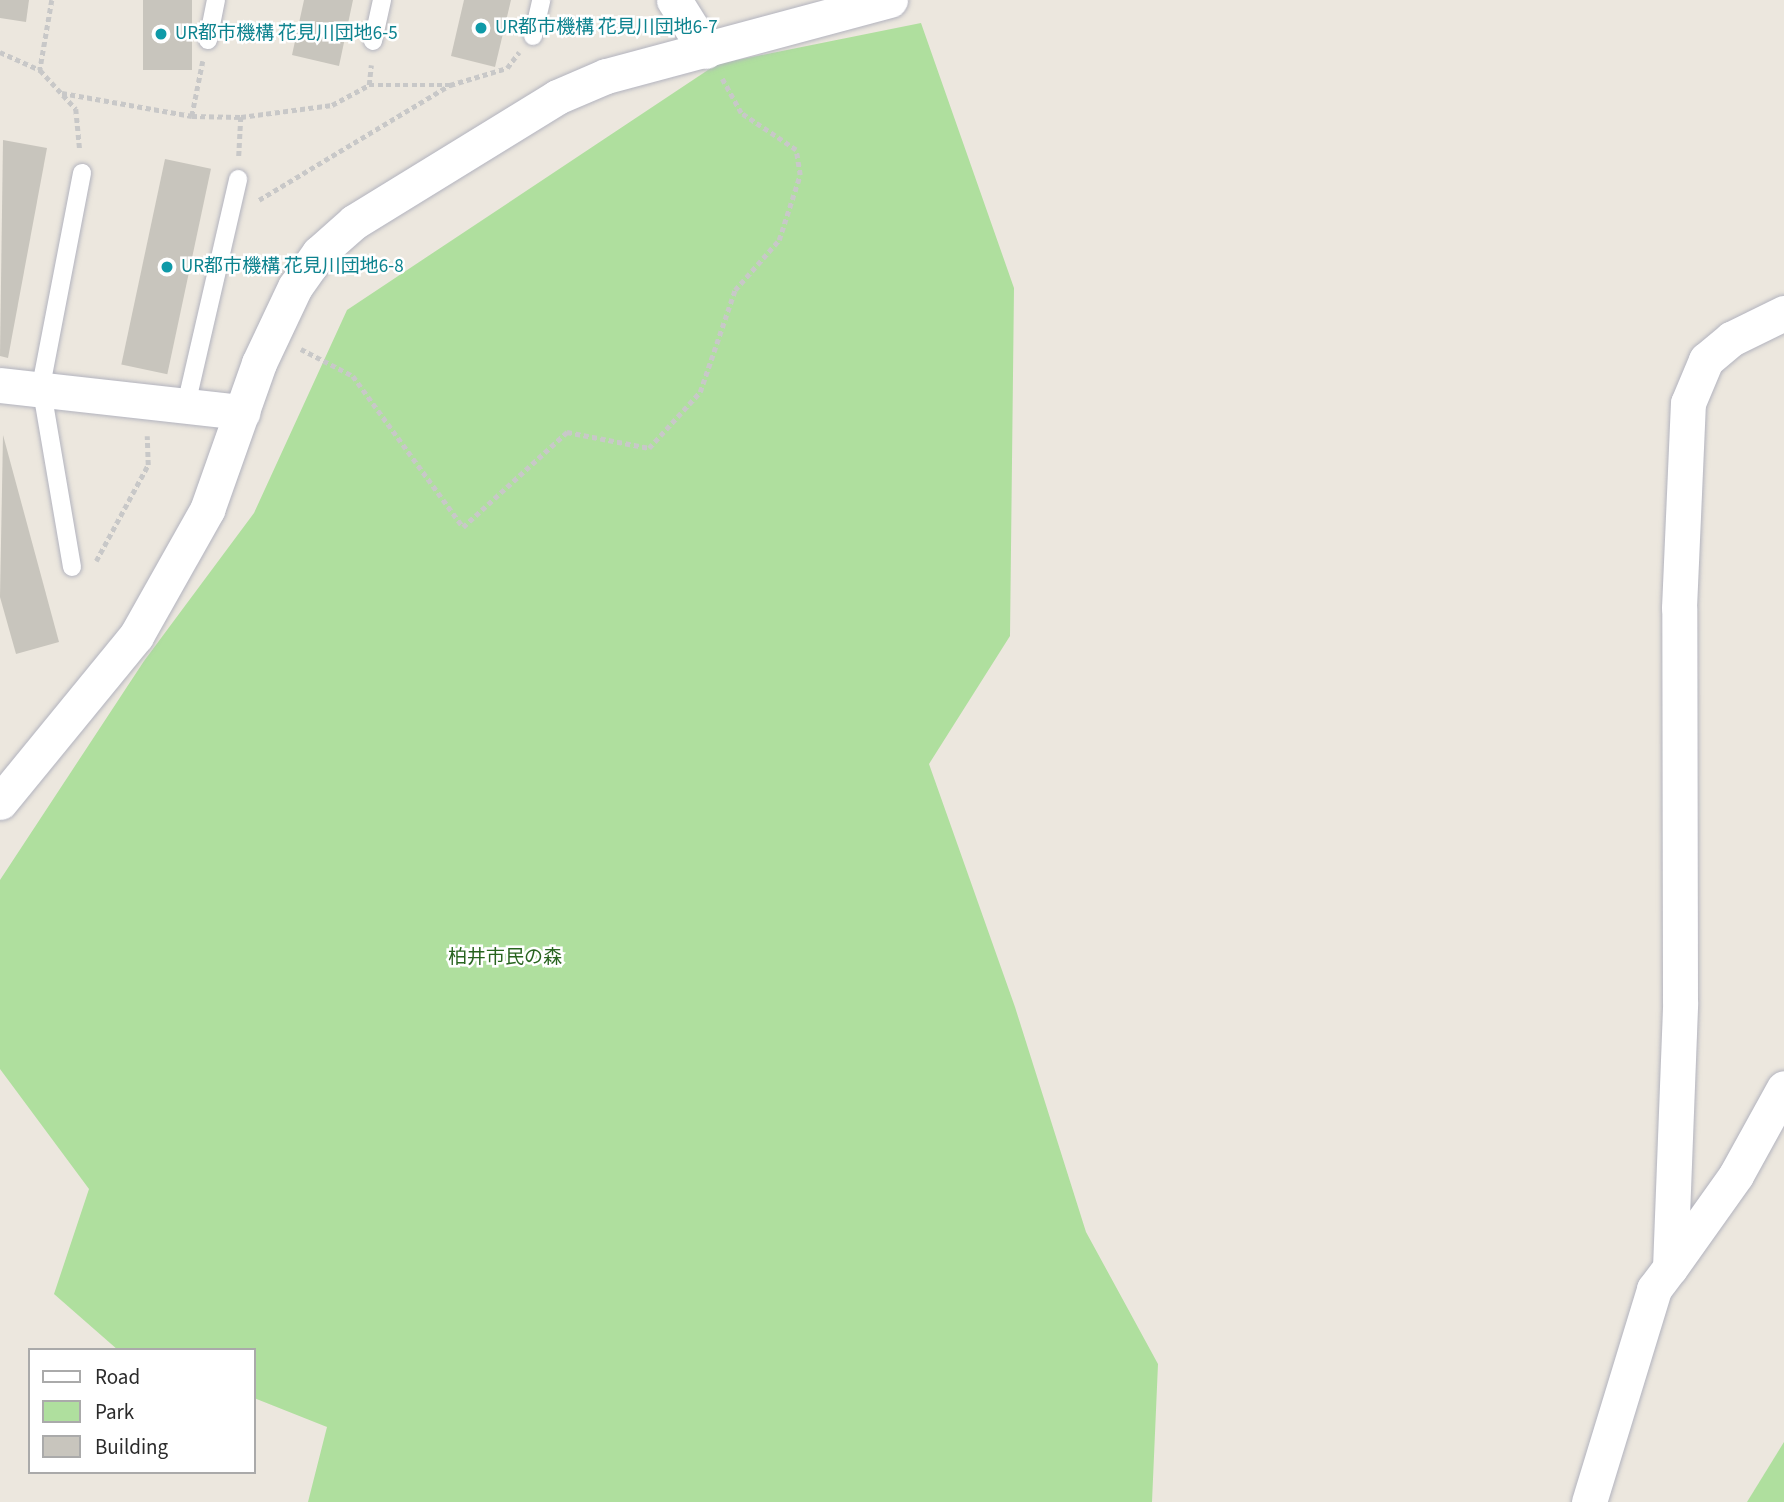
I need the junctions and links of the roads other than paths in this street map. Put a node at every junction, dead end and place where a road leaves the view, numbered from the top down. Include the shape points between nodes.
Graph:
1 (216, 0) edge
2 (382, 0) edge
3 (541, 0) edge
4 (674, 0) edge
5 (890, 0) edge
6 (533, 36) road end
7 (208, 40) road end
8 (373, 41) road end
9 (706, 51) junction
10 (82, 173) road end
11 (238, 179) road end
12 (1784, 313) edge
13 (0, 385) edge
14 (41, 386) junction
15 (186, 405) junction
16 (242, 412) junction
17 (72, 567) road end
18 (0, 802) edge
19 (1784, 1088) edge
20 (1670, 1268) junction
21 (1589, 1502) edge

1 - 7 lane
2 - 8 lane
3 - 6 lane
4 - 9 street
5 - 9 street
9 - 16 street via 606,76 556,97 354,222 319,253 295,287
10 - 14 lane
11 - 15 lane
12 - 20 street via 1731,339 1706,360 1688,403 1679,608 1680,1002
13 - 14 street
14 - 15 street
14 - 17 lane
15 - 16 street
16 - 18 street via 207,510 136,636
19 - 20 street via 1736,1175
20 - 21 street via 1654,1289

